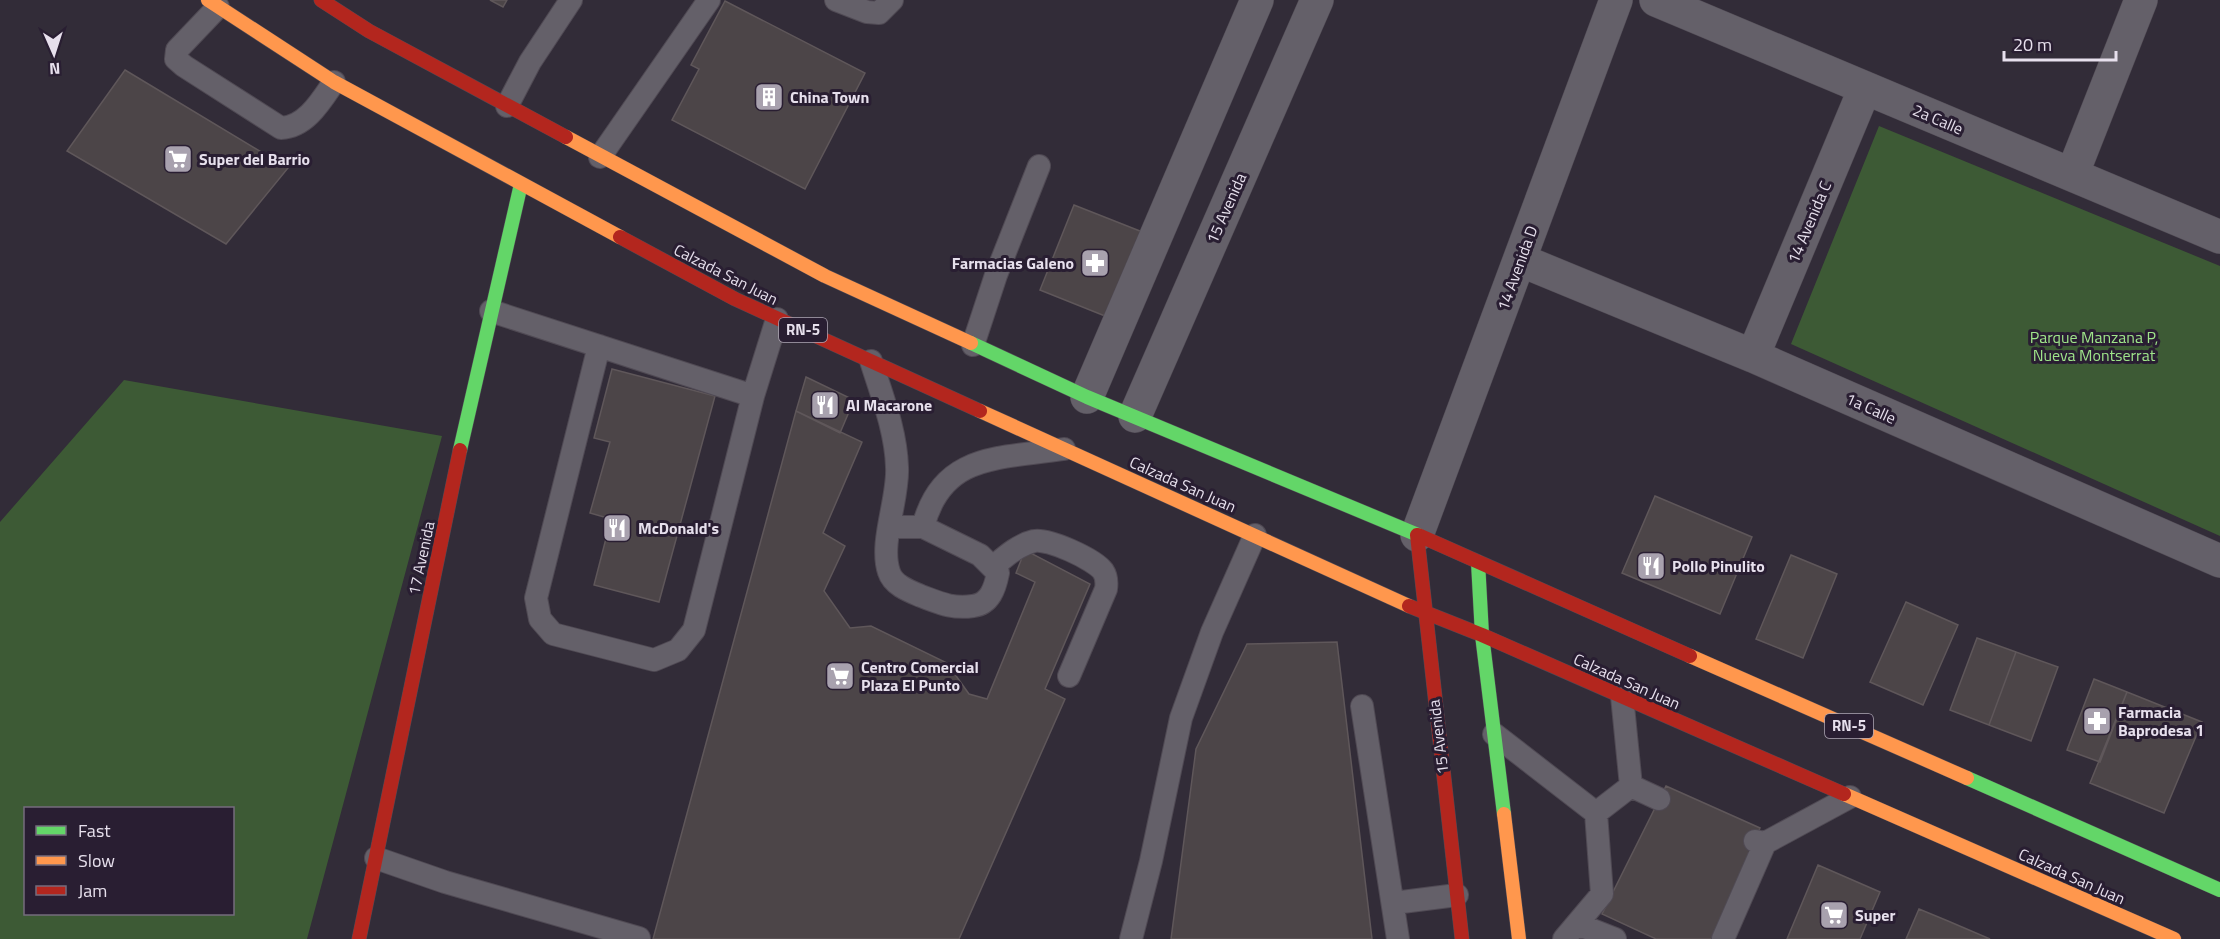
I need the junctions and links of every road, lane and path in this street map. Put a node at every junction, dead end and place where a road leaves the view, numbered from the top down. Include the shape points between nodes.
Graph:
1 (321, 0) edge
2 (571, 0) edge
3 (709, 0) edge
4 (836, 0) edge
5 (892, 0) edge
6 (1257, 0) edge
7 (1317, 0) edge
8 (1616, 0) edge
9 (1656, 0) edge
10 (2141, 0) edge
11 (213, 3) edge
12 (334, 82) junction
13 (1865, 88) junction
14 (507, 106) junction
15 (600, 157) junction
16 (1039, 166) dead end
17 (2072, 175) junction
18 (521, 184) junction
19 (2220, 237) edge
20 (1520, 260) junction
21 (491, 311) junction
22 (777, 319) junction
23 (973, 345) junction
24 (599, 346) junction
25 (1753, 356) junction
26 (871, 361) junction
27 (753, 396) junction
28 (1087, 397) junction
29 (1135, 416) junction
30 (1064, 449) junction
31 (889, 526) junction
32 (923, 527) junction
33 (1255, 535) junction
34 (1417, 535) junction
35 (2220, 561) edge
36 (1478, 562) junction
37 (994, 566) junction
38 (1424, 613) junction
39 (1482, 635) junction
40 (1069, 676) dead end
41 (1622, 696) junction
42 (1362, 706) dead end
43 (1494, 734) junction
44 (1631, 786) junction
45 (1850, 797) junction
46 (1659, 799) dead end
47 (1596, 813) junction
48 (376, 858) junction
49 (2220, 890) edge
50 (1457, 895) junction
51 (1394, 903) junction
52 (1570, 932) edge
53 (359, 939) edge
54 (639, 939) edge
55 (1131, 939) edge
56 (1398, 939) edge
57 (1462, 939) edge
58 (1519, 939) edge
59 (1615, 939) edge
60 (1723, 939) edge
61 (2174, 939) edge

1 - 14 main road, RN-5 via 369,31
2 - 14 lane via 530,62
3 - 15 lane
4 - 5 lane via 879,13
6 - 28 street
7 - 29 street, 15 Avenida
8 - 20 street, 14 Avenida D
9 - 13 street, 2a Calle
10 - 17 street
11 - 12 main road, Calzada San Juan / RN-5
11 - 12 lane via 177,50 176,59 184,66 281,128 303,122
12 - 18 main road, Calzada San Juan / RN-5
13 - 17 street, 2a Calle
13 - 25 street, 14 Avenida C
14 - 15 main road, RN-5
15 - 23 main road, RN-5 via 825,276
16 - 23 lane
17 - 19 street, 2a Calle
18 - 21 main road, 17 Avenida
18 - 22 main road, Calzada San Juan / RN-5
20 - 25 street, 1a Calle
20 - 34 street, 14 Avenida D
21 - 24 lane
21 - 48 main road, 17 Avenida
22 - 26 main road, Calzada San Juan / RN-5
22 - 27 lane
23 - 28 main road, RN-5
24 - 27 lane
24 - 27 lane via 536,598 540,620 553,634 654,660 678,651 694,630
25 - 35 street, 1a Calle
26 - 30 main road, Calzada San Juan / RN-5
26 - 31 lane via 896,448 896,490
28 - 29 main road, RN-5
29 - 34 main road, RN-5
30 - 32 lane via 968,465 938,489
30 - 33 main road, Calzada San Juan / RN-5
31 - 32 lane
31 - 37 lane via 889,572 910,592 955,608 977,606 986,602 995,586 998,573
32 - 37 lane
33 - 38 main road, Calzada San Juan / RN-5
33 - 55 lane via 1212,632 1181,718
34 - 36 main road, RN-5
34 - 38 main road, 15 Avenida
36 - 39 main road
36 - 49 main road, RN-5
37 - 40 lane via 1015,549 1041,541 1067,549 1103,571 1106,589
38 - 39 main road, Calzada San Juan / RN-5
38 - 50 main road, 15 Avenida
39 - 41 main road, Calzada San Juan / RN-5
39 - 43 main road
41 - 44 lane
41 - 45 main road, Calzada San Juan / RN-5
42 - 51 lane
43 - 47 lane
43 - 58 main road
44 - 46 lane
44 - 47 lane
45 - 60 lane via 1760,842
45 - 61 main road, Calzada San Juan / RN-5
47 - 52 lane via 1602,894
48 - 53 main road, 17 Avenida
48 - 54 lane
50 - 51 lane
50 - 57 main road, 15 Avenida
51 - 56 lane
52 - 59 lane

